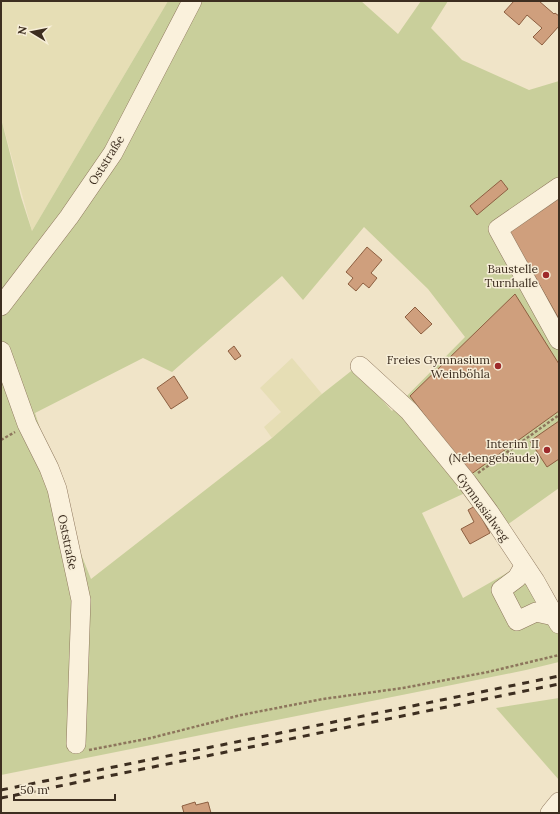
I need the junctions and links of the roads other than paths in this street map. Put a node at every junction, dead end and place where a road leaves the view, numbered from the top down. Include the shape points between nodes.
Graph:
1 (192, 1) edge
2 (559, 187) edge
3 (1, 306) edge
4 (559, 340) edge
5 (1, 351) edge
6 (360, 366) dead end
7 (524, 566) junction
8 (557, 620) edge
9 (76, 744) road end
10 (559, 802) edge
11 (550, 813) edge

1 - 3 street, Oststraße via 113,153 69,217
2 - 4 street via 498,229
5 - 9 street, Oststraße via 27,424 57,489 81,600
6 - 7 street, Gymnasialweg via 409,411 489,512
7 - 8 street, Gymnasialweg
7 - 8 street via 517,578 501,590 517,621 536,612
10 - 11 street

